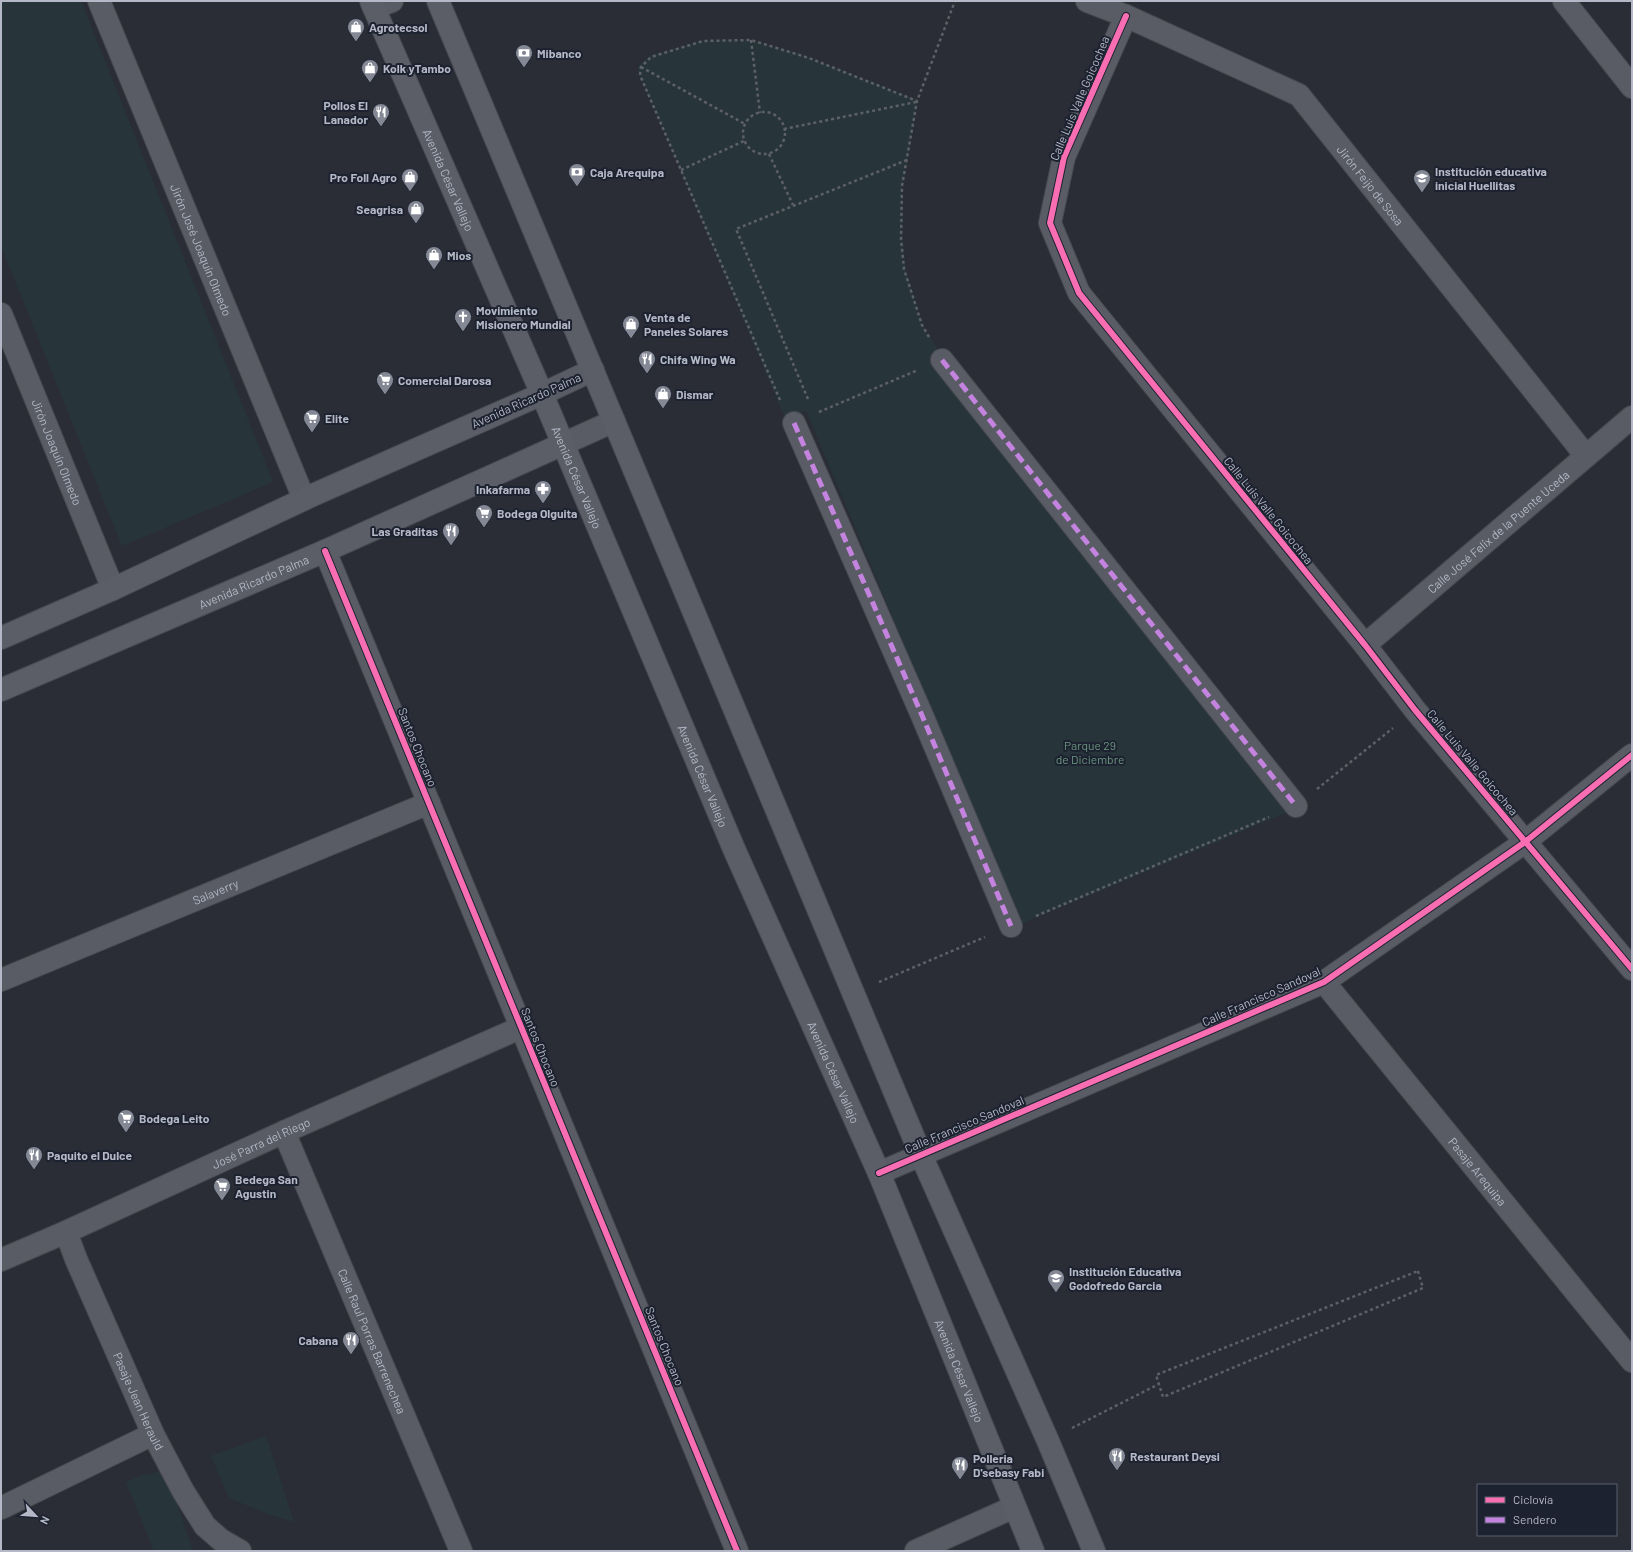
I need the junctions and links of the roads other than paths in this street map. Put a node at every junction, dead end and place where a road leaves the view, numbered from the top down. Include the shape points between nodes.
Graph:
1 (99, 1) edge
2 (438, 1) edge
3 (1087, 1) edge
4 (1564, 1) edge
5 (379, 3) edge
6 (1126, 16) junction
7 (1632, 88) edge
8 (1, 314) edge
9 (942, 360) road end
10 (593, 370) junction
11 (542, 394) junction
12 (1632, 417) edge
13 (614, 421) junction
14 (794, 423) road end
15 (563, 444) junction
16 (1586, 456) junction
17 (304, 499) junction
18 (325, 551) junction
19 (113, 589) junction
20 (1, 638) edge
21 (1365, 645) junction
22 (1, 690) edge
23 (1632, 755) edge
24 (429, 804) junction
25 (1296, 806) road end
26 (1526, 842) junction
27 (1011, 926) road end
28 (1632, 969) edge
29 (1, 980) edge
30 (1324, 982) junction
31 (522, 1027) junction
32 (284, 1132) junction
33 (921, 1155) junction
34 (879, 1173) junction
35 (66, 1232) junction
36 (1, 1260) edge
37 (1632, 1361) edge
38 (153, 1434) junction
39 (1014, 1507) junction
40 (1, 1508) edge
41 (240, 1551) edge
42 (461, 1551) edge
43 (737, 1551) edge
44 (916, 1551) edge
45 (1033, 1551) edge
46 (1094, 1551) edge

1 - 17 street, Jirón José Joaquín Olmedo
2 - 10 main road
3 - 6 street, Jirón Feijo de Sosa
4 - 7 street
5 - 11 main road, Avenida César Vallejo
6 - 16 street, Jirón Feijo de Sosa via 1300,95
6 - 21 street, Calle Luis Valle Goicochea via 1064,157 1050,223 1079,292
8 - 19 street, Jirón Joaquín Olmedo
9 - 25 street
10 - 11 street, Avenida Ricardo Palma
10 - 13 main road
11 - 15 main road, Avenida César Vallejo
11 - 17 main road, Avenida Ricardo Palma
12 - 16 street, Calle José Felix de la Puente Uceda
13 - 15 street, Avenida Ricardo Palma
13 - 33 main road
14 - 27 street via 918,705
15 - 18 main road, Avenida Ricardo Palma
15 - 34 main road, Avenida César Vallejo via 734,849
16 - 21 street, Calle José Felix de la Puente Uceda
17 - 19 main road, Avenida Ricardo Palma
18 - 22 main road, Avenida Ricardo Palma
18 - 24 street, Santos Chocano
19 - 20 main road, Avenida Ricardo Palma
21 - 26 street, Calle Luis Valle Goicochea via 1415,710
23 - 26 street, Calle Francisco Sandoval
24 - 29 street, Salaverry
24 - 31 street, Santos Chocano
26 - 28 street, Calle Luis Valle Goicochea
26 - 30 street, Calle Francisco Sandoval
30 - 33 street, Calle Francisco Sandoval
30 - 37 street, Pasaje Arequipa
31 - 32 street, José Parra del Riego
31 - 43 street, Santos Chocano
32 - 35 street, José Parra del Riego
32 - 42 street, Calle Raul Porras Barrenechea
33 - 34 street, Calle Francisco Sandoval
33 - 46 main road
34 - 39 main road, Avenida César Vallejo
35 - 36 street, José Parra del Riego
35 - 38 street, Pasaje Jean Herauld
38 - 40 street
38 - 41 street, Pasaje Jean Herauld via 205,1526 221,1540
39 - 44 street
39 - 45 main road, Avenida César Vallejo

